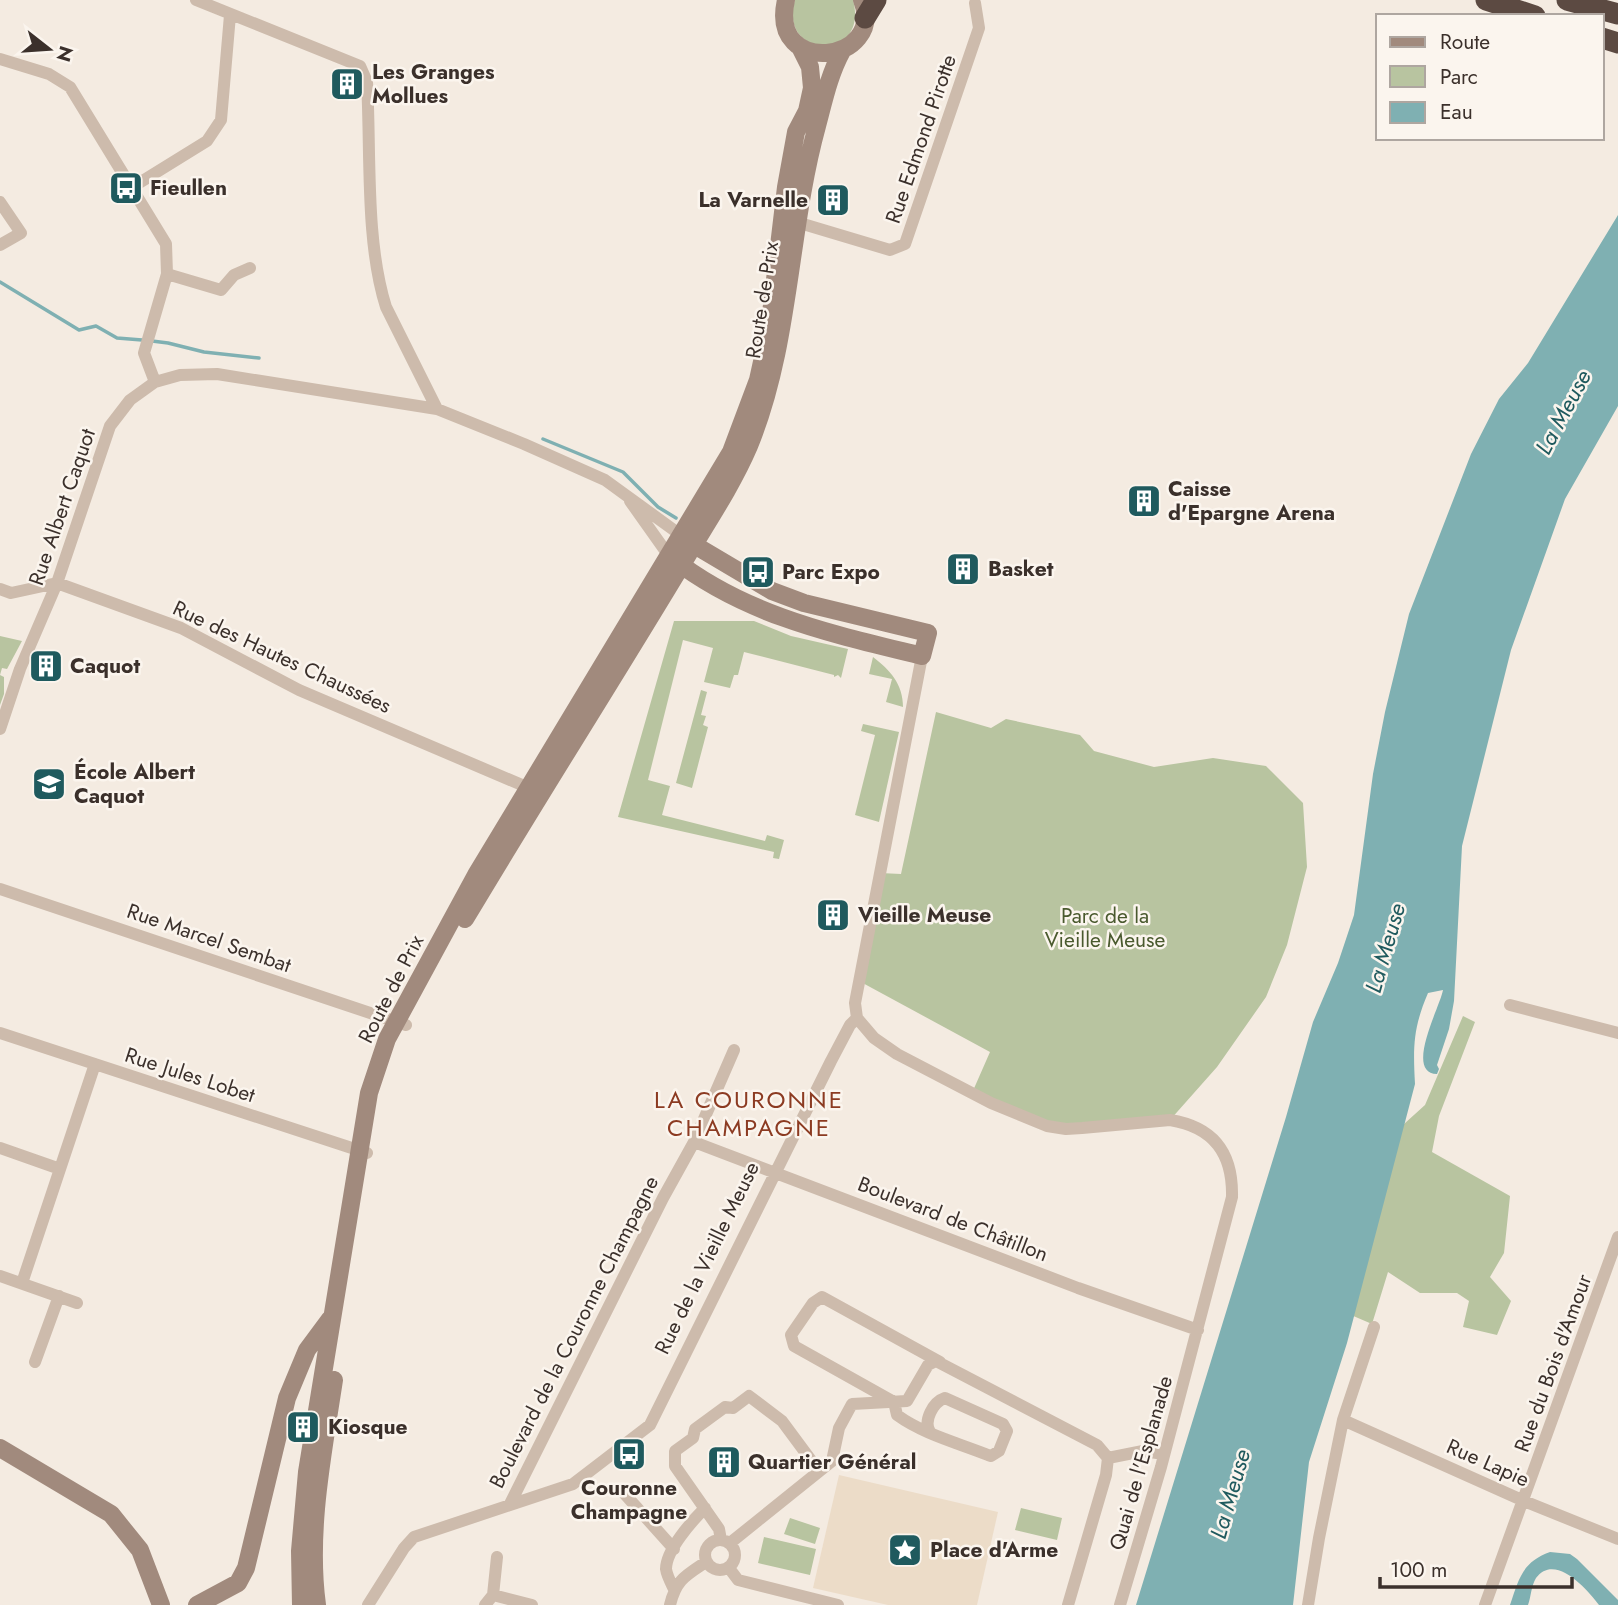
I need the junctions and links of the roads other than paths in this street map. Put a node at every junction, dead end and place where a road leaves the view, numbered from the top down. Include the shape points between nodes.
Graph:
1 (196, 0) edge
2 (786, 0) edge
3 (1486, 0) edge
4 (1567, 0) edge
5 (975, 3) dead end
6 (868, 6) edge
7 (1529, 14) edge
8 (1618, 14) edge
9 (230, 15) junction
10 (800, 47) junction
11 (842, 51) junction
12 (0, 60) edge
13 (131, 188) junction
14 (0, 202) edge
15 (790, 220) junction
16 (0, 245) edge
17 (250, 268) dead end
18 (167, 274) junction
19 (155, 382) junction
20 (437, 409) junction
21 (624, 493) junction
22 (688, 541) junction
23 (675, 560) junction
24 (57, 583) junction
25 (0, 589) edge
26 (922, 656) junction
27 (0, 729) edge
28 (536, 791) junction
29 (0, 888) edge
30 (1510, 1005) dead end
31 (857, 1018) junction
32 (401, 1023) junction
33 (1618, 1032) edge
34 (0, 1033) edge
35 (734, 1050) dead end
36 (95, 1064) junction
37 (694, 1142) junction
38 (0, 1149) edge
39 (363, 1152) junction
40 (60, 1169) junction
41 (776, 1172) junction
42 (1618, 1237) edge
43 (0, 1276) edge
44 (22, 1283) junction
45 (59, 1296) junction
46 (77, 1303) dead end
47 (338, 1317) junction
48 (1374, 1327) dead end
49 (1198, 1330) junction
50 (35, 1362) dead end
51 (940, 1362) junction
52 (894, 1402) junction
53 (1343, 1420) junction
54 (930, 1432) junction
55 (0, 1448) edge
56 (1164, 1454) junction
57 (1108, 1458) junction
58 (820, 1471) junction
59 (622, 1490) dead end
60 (1524, 1501) junction
61 (510, 1504) junction
62 (705, 1508) junction
63 (1618, 1539) edge
64 (725, 1542) junction
65 (674, 1549) junction
66 (497, 1556) dead end
67 (706, 1562) junction
68 (729, 1568) junction
69 (674, 1589) junction
70 (489, 1600) edge
71 (306, 1603) edge
72 (161, 1605) edge
73 (197, 1605) edge
74 (368, 1605) edge
75 (532, 1605) edge
76 (670, 1605) edge
77 (838, 1605) edge
78 (1068, 1605) edge
79 (1120, 1605) edge
80 (1308, 1605) edge
81 (1485, 1605) edge

1 - 9 street
2 - 10 main road, Route de Prix via 785,24
3 - 7 highway
4 - 8 highway
5 - 15 street, Rue Edmond Pirotte via 979,28 905,244 890,250
6 - 11 main road, Route de Prix via 861,32
9 - 13 street via 221,120 207,141
9 - 20 street via 360,66 367,82 371,206 381,289
10 - 11 main road via 821,54
10 - 15 main road, Route de Prix via 810,67 812,88 796,132
11 - 15 main road, Route de Prix via 826,87
12 - 13 street via 49,74 70,87
13 - 18 street via 166,244
14 - 16 street via 21,233
15 - 22 main road, Route de Prix via 782,327 772,377 748,447
17 - 18 street via 234,275 221,290
18 - 19 street via 144,353
19 - 20 street, Rue Albert Caquot via 180,375 217,374
19 - 24 street, Rue Albert Caquot via 130,400 110,426
20 - 21 street, Rue Albert Caquot via 574,466
21 - 22 street, Rue Albert Caquot
21 - 23 street
22 - 23 main road, Route de Prix
22 - 26 main road, Rue de la Vieille Meuse via 772,591 928,633
23 - 26 main road via 751,607 806,627
23 - 28 main road, Route de Prix
24 - 25 street via 11,593
24 - 27 street, Rue Albert Caquot
24 - 28 street, Rue des Hautes Chaussées via 181,628 299,690
26 - 31 street, Rue de la Vieille Meuse via 855,1003
28 - 32 main road, Route de Prix via 476,875
29 - 32 street, Rue Marcel Sembat
30 - 33 street
31 - 41 street, Rue de la Vieille Meuse
31 - 49 street, Quai de l'Esplanade via 870,1035 897,1054 1047,1126 1066,1129 1170,1120 1186,1123 1214,1139 1227,1156 1232,1196
32 - 39 main road, Route de Prix via 387,1040 369,1093
34 - 36 street, Rue Jules Lobet
35 - 37 street, Boulevard de la Couronne Champagne
36 - 39 street, Rue Jules Lobet
36 - 40 street
37 - 41 street, Boulevard de Châtillon
37 - 61 street, Boulevard de la Couronne Champagne
38 - 40 street
39 - 47 main road, Route de Prix
40 - 44 street
41 - 49 street, Boulevard de Châtillon
41 - 61 street, Rue de la Vieille Meuse via 650,1425 573,1484
42 - 60 street, Rue du Bois d'Amour
43 - 44 street
44 - 45 street
45 - 46 street
45 - 50 street
47 - 71 main road, Route de Prix via 307,1472 300,1551
47 - 73 main road via 299,1364 246,1568 238,1583
48 - 53 street
49 - 56 street, Quai de l'Esplanade
51 - 52 street via 928,1365 907,1401
51 - 52 street via 822,1297 813,1303 791,1335 794,1346
51 - 57 street via 1097,1445
52 - 54 street via 897,1415
52 - 58 street via 852,1405 839,1428 832,1461
53 - 60 street, Rue Lapie
53 - 80 street
54 - 54 street via 991,1456 999,1451 1007,1432 1003,1424 945,1398 937,1402 927,1422
55 - 72 main road via 111,1514 140,1550
56 - 57 street via 1143,1451
56 - 79 street, Quai de l'Esplanade
57 - 78 street
58 - 62 street via 782,1421 749,1396 695,1429 693,1438 675,1451 675,1466
58 - 64 street
59 - 65 street
60 - 63 street, Rue Lapie
60 - 81 street, Rue du Bois d'Amour
61 - 74 street, Boulevard de la Couronne Champagne via 414,1537
62 - 64 street
62 - 65 street
64 - 67 street via 707,1546
64 - 68 street via 735,1556
65 - 69 street via 666,1572
66 - 70 street
67 - 68 street via 719,1571
67 - 69 street
68 - 77 street via 738,1580
69 - 76 street
70 - 75 street

